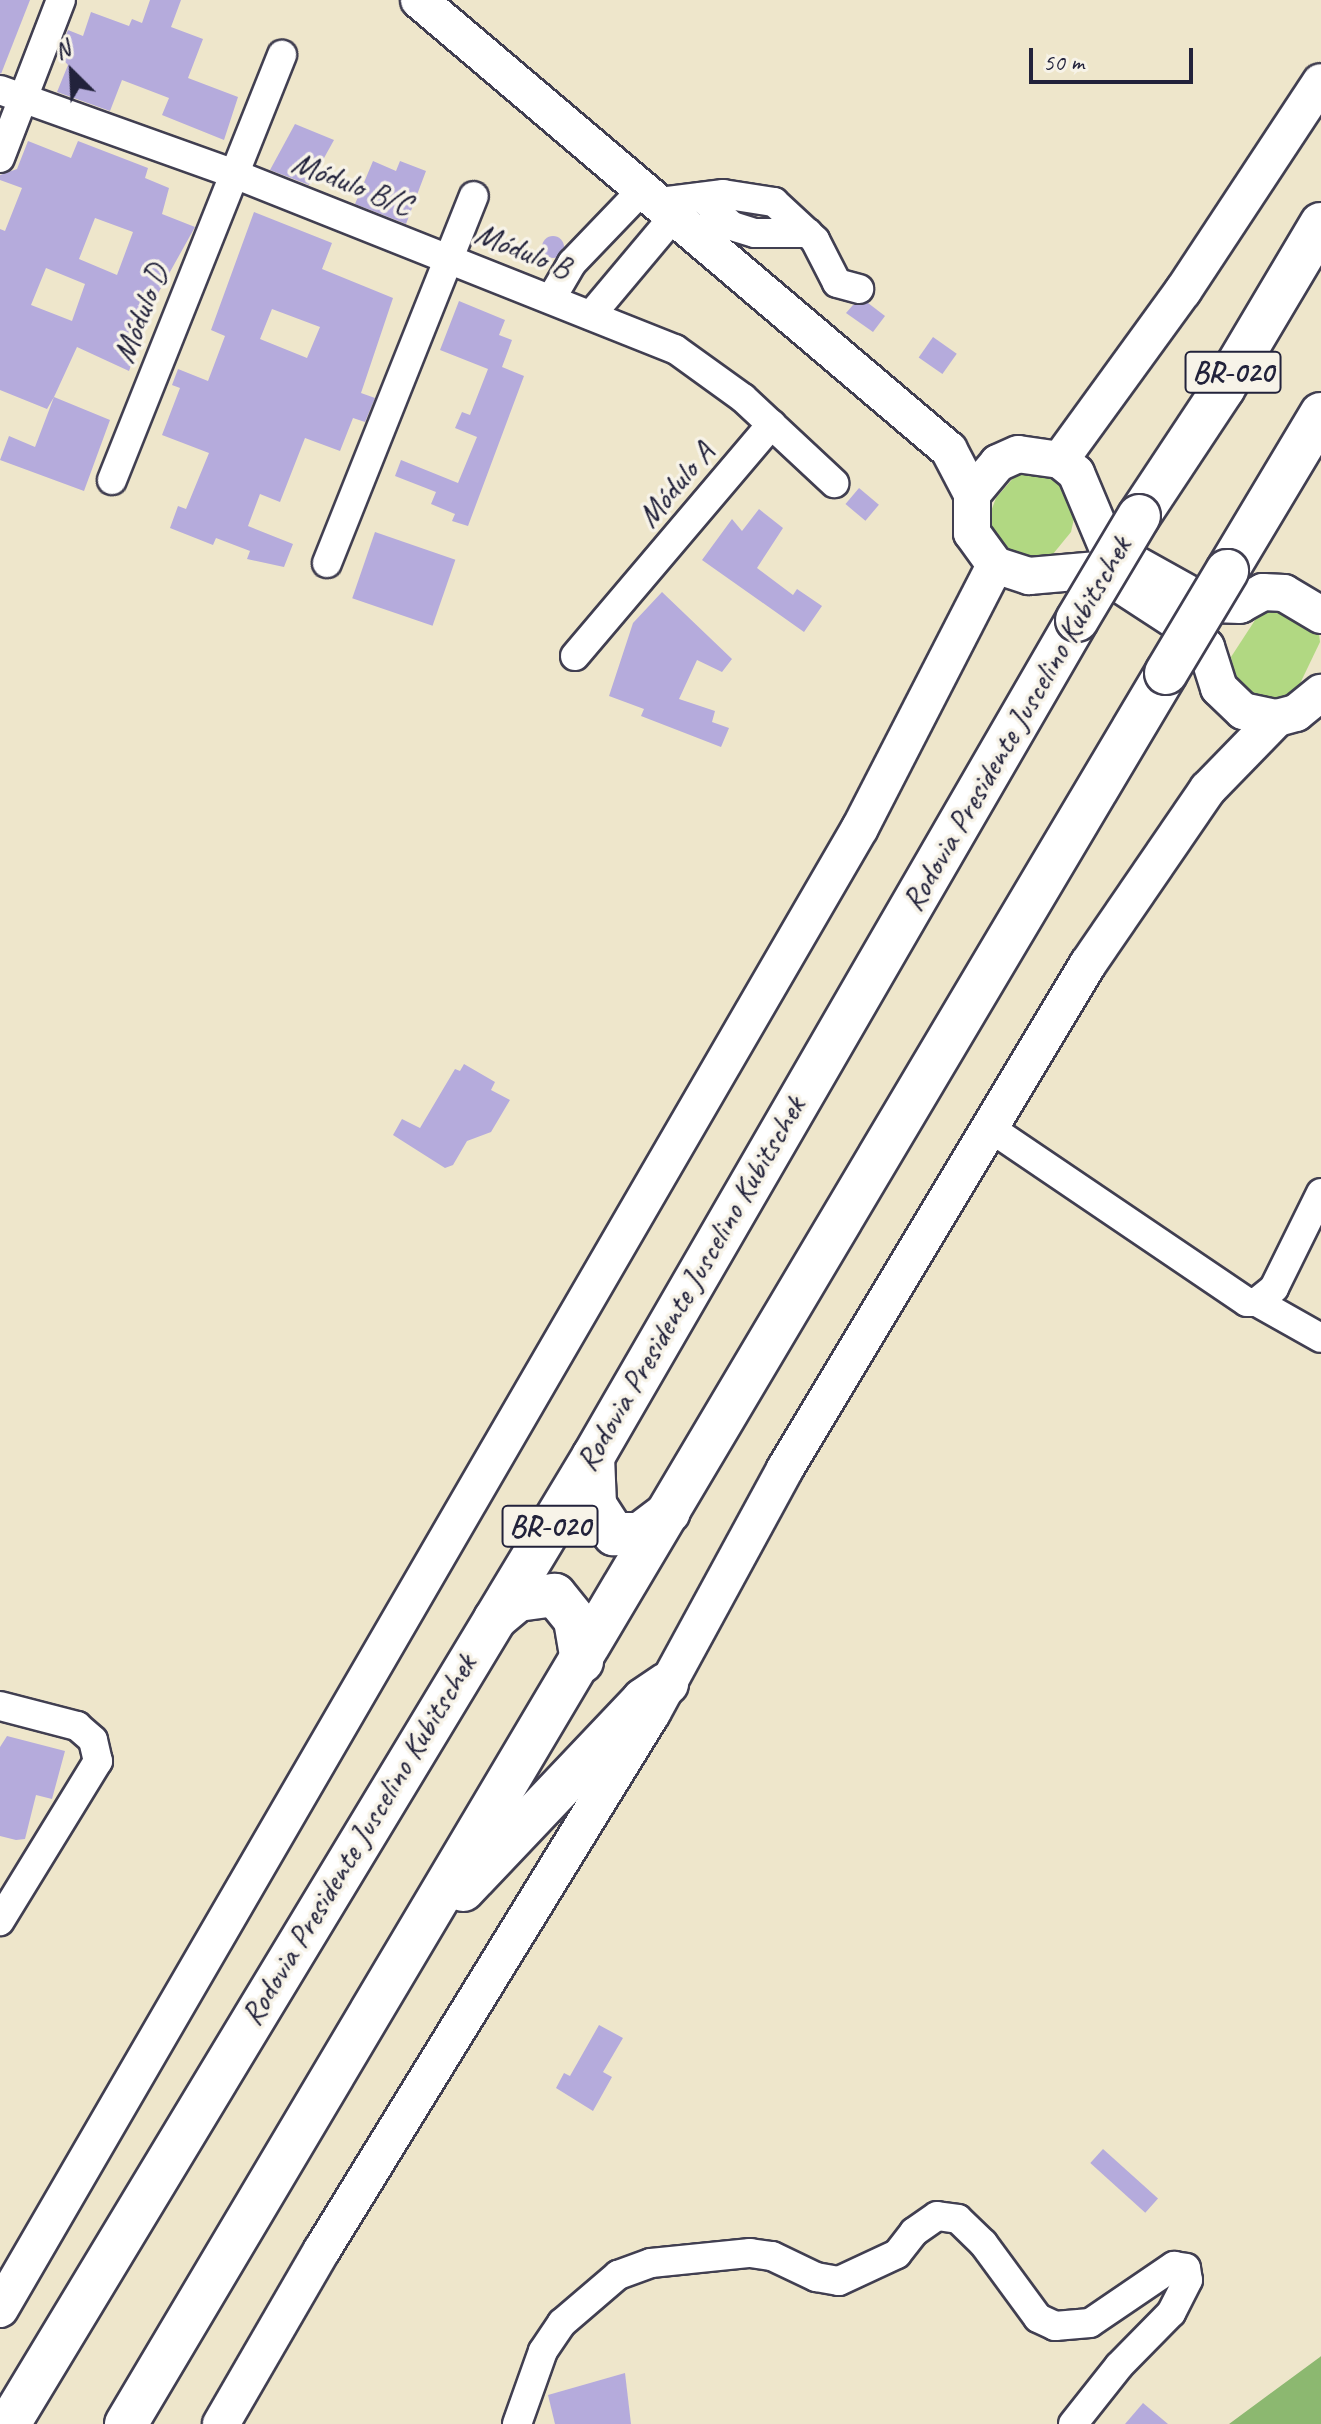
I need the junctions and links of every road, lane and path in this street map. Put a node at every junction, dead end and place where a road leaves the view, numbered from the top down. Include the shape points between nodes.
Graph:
1 (61, 0) edge
2 (424, 2) edge
3 (282, 55) dead end
4 (1321, 82) edge
5 (12, 95) edge
6 (0, 158) edge
7 (232, 173) junction
8 (474, 196) dead end
9 (670, 201) junction
10 (1321, 224) edge
11 (448, 258) junction
12 (859, 289) dead end
13 (551, 299) junction
14 (591, 315) junction
15 (1321, 414) edge
16 (772, 424) junction
17 (949, 450) junction
18 (1060, 460) junction
19 (998, 463) junction
20 (112, 480) dead end
21 (834, 483) dead end
22 (972, 494) junction
23 (327, 563) dead end
24 (995, 565) junction
25 (1321, 615) edge
26 (575, 656) dead end
27 (1321, 693) edge
28 (1277, 718) junction
29 (990, 1128) junction
30 (1321, 1193) edge
31 (1257, 1302) junction
32 (1321, 1338) edge
33 (593, 1457) junction
34 (670, 1511) junction
35 (491, 1621) junction
36 (582, 1661) junction
37 (667, 1684) junction
38 (0, 1706) edge
39 (0, 1921) edge
40 (422, 1930) junction
41 (0, 2309) edge
42 (9, 2424) edge
43 (126, 2424) edge
44 (221, 2424) edge
45 (517, 2424) edge
46 (1073, 2424) edge

1 - 5 street
2 - 9 main road
3 - 7 street, Módulo D
4 - 18 main road via 1183,291
5 - 6 street
5 - 7 street, Módulo B/C
7 - 11 street, Módulo B/C
7 - 20 street, Módulo D
8 - 11 street
9 - 12 street via 755,233 808,233 837,283
9 - 13 street via 572,263
9 - 14 street
9 - 17 main road
10 - 33 highway, Rodovia Presidente Juscelino Kubitschek / BR-020, bridge via 1077,620
11 - 13 street, Módulo B
11 - 23 street, Módulo B
13 - 14 street, Módulo B
14 - 16 street, Módulo B via 675,349
15 - 34 highway, BR-020, bridge
16 - 21 street
16 - 26 street, Módulo A
17 - 19 main road
17 - 22 main road
18 - 19 main road via 1039,454
18 - 25 main road via 1083,486 1108,549 1207,604 1240,605 1263,592 1284,593
19 - 22 main road
22 - 24 main road via 972,533
24 - 28 main road via 1029,576 1098,570 1189,629 1206,647 1211,673 1229,701 1259,717
24 - 41 main road via 860,828
27 - 28 main road via 1296,713
28 - 29 main road via 1208,789 1172,840 1088,964
29 - 31 street via 1234,1298
29 - 37 main road via 785,1469
30 - 31 street via 1274,1288
31 - 32 street
33 - 34 highway via 595,1505 614,1534 640,1534
33 - 35 highway, Rodovia Presidente Juscelino Kubitschek / BR-020
34 - 36 highway, BR-020
35 - 36 highway via 518,1600 555,1595 575,1620
35 - 42 highway, Rodovia Presidente Juscelino Kubitschek / BR-020
36 - 40 highway, BR-020
37 - 40 highway via 643,1700 523,1831
37 - 44 main road
38 - 39 street via 77,1726 93,1740 98,1761
40 - 43 highway, BR-020
45 - 46 street via 549,2342 589,2295 618,2275 651,2263 750,2253 839,2281 897,2254 914,2232 937,2216 958,2219 983,2243 1038,2318 1055,2326 1090,2323 1174,2266 1186,2268 1188,2280 1171,2313

